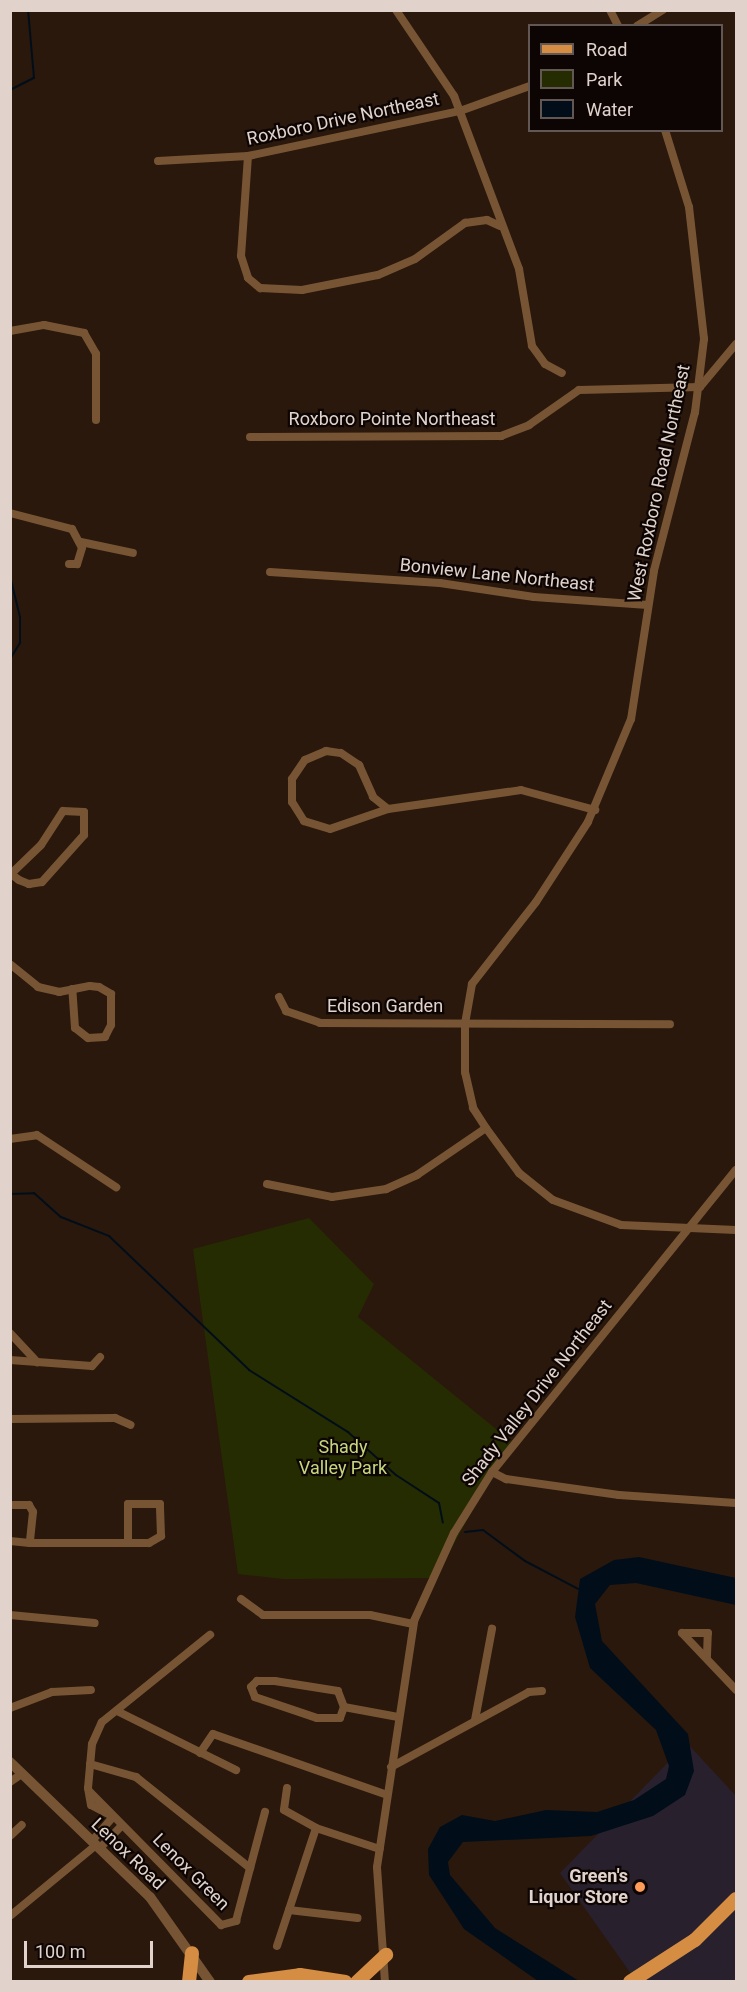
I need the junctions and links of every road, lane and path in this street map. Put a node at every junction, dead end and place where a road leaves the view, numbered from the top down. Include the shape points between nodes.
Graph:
1 (396, 10) edge
2 (610, 10) edge
3 (663, 10) edge
4 (617, 24) edge
5 (640, 24) edge
6 (528, 87) edge
7 (460, 111) junction
8 (666, 132) edge
9 (248, 156) junction
10 (158, 161) dead end
11 (500, 226) junction
12 (10, 331) edge
13 (736, 344) edge
14 (562, 373) dead end
15 (700, 387) junction
16 (96, 420) dead end
17 (250, 437) dead end
18 (10, 513) edge
19 (81, 542) junction
20 (133, 553) dead end
21 (69, 564) dead end
22 (270, 572) dead end
23 (648, 605) junction
24 (388, 809) junction
25 (594, 810) junction
26 (11, 874) edge
27 (10, 964) edge
28 (72, 989) junction
29 (279, 997) dead end
30 (465, 1023) junction
31 (670, 1024) dead end
32 (486, 1128) junction
33 (10, 1139) edge
34 (736, 1170) edge
35 (267, 1184) dead end
36 (116, 1187) dead end
37 (736, 1230) edge
38 (690, 1231) junction
39 (10, 1333) edge
40 (100, 1357) dead end
41 (10, 1360) edge
42 (37, 1362) junction
43 (10, 1419) edge
44 (131, 1425) dead end
45 (492, 1472) junction
46 (736, 1503) edge
47 (13, 1505) dead end
48 (10, 1541) edge
49 (30, 1543) junction
50 (128, 1543) junction
51 (241, 1599) dead end
52 (13, 1620) edge
53 (95, 1623) dead end
54 (413, 1624) junction
55 (492, 1629) dead end
56 (210, 1635) dead end
57 (707, 1656) dead end
58 (91, 1690) dead end
59 (736, 1690) edge
60 (542, 1691) dead end
61 (345, 1707) junction
62 (10, 1708) edge
63 (117, 1711) junction
64 (398, 1717) junction
65 (475, 1720) junction
66 (200, 1753) junction
67 (10, 1762) edge
68 (90, 1764) junction
69 (391, 1767) junction
70 (236, 1770) dead end
71 (20, 1775) junction
72 (10, 1782) edge
73 (287, 1788) dead end
74 (387, 1795) junction
75 (265, 1812) dead end
76 (111, 1817) junction
77 (22, 1825) dead end
78 (121, 1826) junction
79 (316, 1828) junction
80 (10, 1836) edge
81 (96, 1845) junction
82 (380, 1849) junction
83 (250, 1868) junction
84 (736, 1899) edge
85 (289, 1910) junction
86 (10, 1916) edge
87 (358, 1918) dead end
88 (277, 1946) dead end
89 (192, 1953) junction
90 (386, 1955) junction
91 (189, 1982) edge
92 (210, 1982) edge
93 (249, 1982) edge
94 (345, 1982) edge
95 (357, 1982) edge
96 (385, 1982) edge
97 (630, 1982) edge

1 - 7 street
2 - 4 street
3 - 5 street
6 - 7 street, Roxboro Drive Northeast
7 - 9 street, Roxboro Drive Northeast
7 - 11 street
8 - 15 street, West Roxboro Road Northeast via 696,243 703,304
9 - 10 street, Roxboro Drive Northeast
9 - 11 street via 241,256 248,278 260,288 303,290 378,275 415,259 465,223 487,220
11 - 14 street via 519,268 532,346 545,364
12 - 16 street via 44,325 84,333 96,354
13 - 15 street
15 - 17 street, Roxboro Pointe Northeast via 588,387 530,425 489,438
15 - 23 street, West Roxboro Road Northeast
18 - 19 street via 72,530
19 - 20 street
19 - 21 street via 79,561
22 - 23 street, Bonview Lane Northeast via 440,582 534,597
23 - 25 street, West Roxboro Road Northeast via 631,719
24 - 24 street via 341,827 318,828 295,809 292,779 311,756 341,753 360,765 373,797
24 - 25 street via 520,790
25 - 30 street, West Roxboro Road Northeast via 536,902 476,976
26 - 26 street via 29,884 42,882 84,835 84,812 63,811 41,845
27 - 28 street via 38,987
28 - 28 street via 99,987 111,994 111,1025 105,1036 88,1038 75,1028
29 - 30 street, Edison Garden via 286,1011 320,1023
30 - 31 street, Edison Garden
30 - 32 street, West Roxboro Road Northeast via 466,1087
32 - 35 street via 417,1175 386,1189 326,1196
32 - 38 street, West Roxboro Road Northeast via 519,1173 553,1200 621,1225
33 - 36 street via 37,1135
34 - 38 street, Shady Valley Drive Northeast
37 - 38 street, West Roxboro Road Northeast
38 - 45 street, Shady Valley Drive Northeast
39 - 42 street
40 - 42 street via 92,1366
41 - 42 street
43 - 44 street via 115,1418
45 - 46 street via 506,1479 619,1495
45 - 54 street, Shady Valley Drive Northeast via 454,1533
47 - 49 street via 29,1504 33,1512
48 - 49 street
49 - 50 street
50 - 50 street via 128,1504 160,1504 161,1536 149,1543
51 - 54 street via 263,1615 370,1615
52 - 53 street
54 - 64 street, Shady Valley Drive Northeast
55 - 65 street
56 - 63 street, Lenox Green
57 - 59 street
58 - 62 street via 52,1692
60 - 65 street
61 - 61 street via 340,1718 317,1718 255,1697 251,1687 257,1681 275,1681 338,1691
61 - 64 street
63 - 66 street
63 - 68 street, Lenox Green via 102,1722
64 - 69 street, Shady Valley Drive Northeast
65 - 69 street
66 - 70 street
66 - 74 street via 213,1734
67 - 71 street, Lenox Road
68 - 76 street, Lenox Green via 91,1805
68 - 83 street, Lenox Green via 136,1777
69 - 74 street, Shady Valley Drive Northeast
71 - 72 street
71 - 81 street, Lenox Road
73 - 79 street via 284,1810
74 - 82 street, Shady Valley Drive Northeast
75 - 83 street, Lenox Green via 253,1839
76 - 78 street, Lenox Green
76 - 81 street
77 - 80 street
78 - 81 street
78 - 83 street, Lenox Green via 221,1925 236,1921
79 - 82 street
79 - 85 street
81 - 86 street
81 - 89 street, Lenox Road via 150,1897
82 - 90 street, Shady Valley Drive Northeast via 377,1884
84 - 97 main road via 695,1940
85 - 87 street
85 - 88 street
89 - 91 main road
89 - 92 street, Lenox Road
90 - 95 main road
90 - 96 street, Shady Valley Drive Northeast
93 - 94 main road via 300,1975

